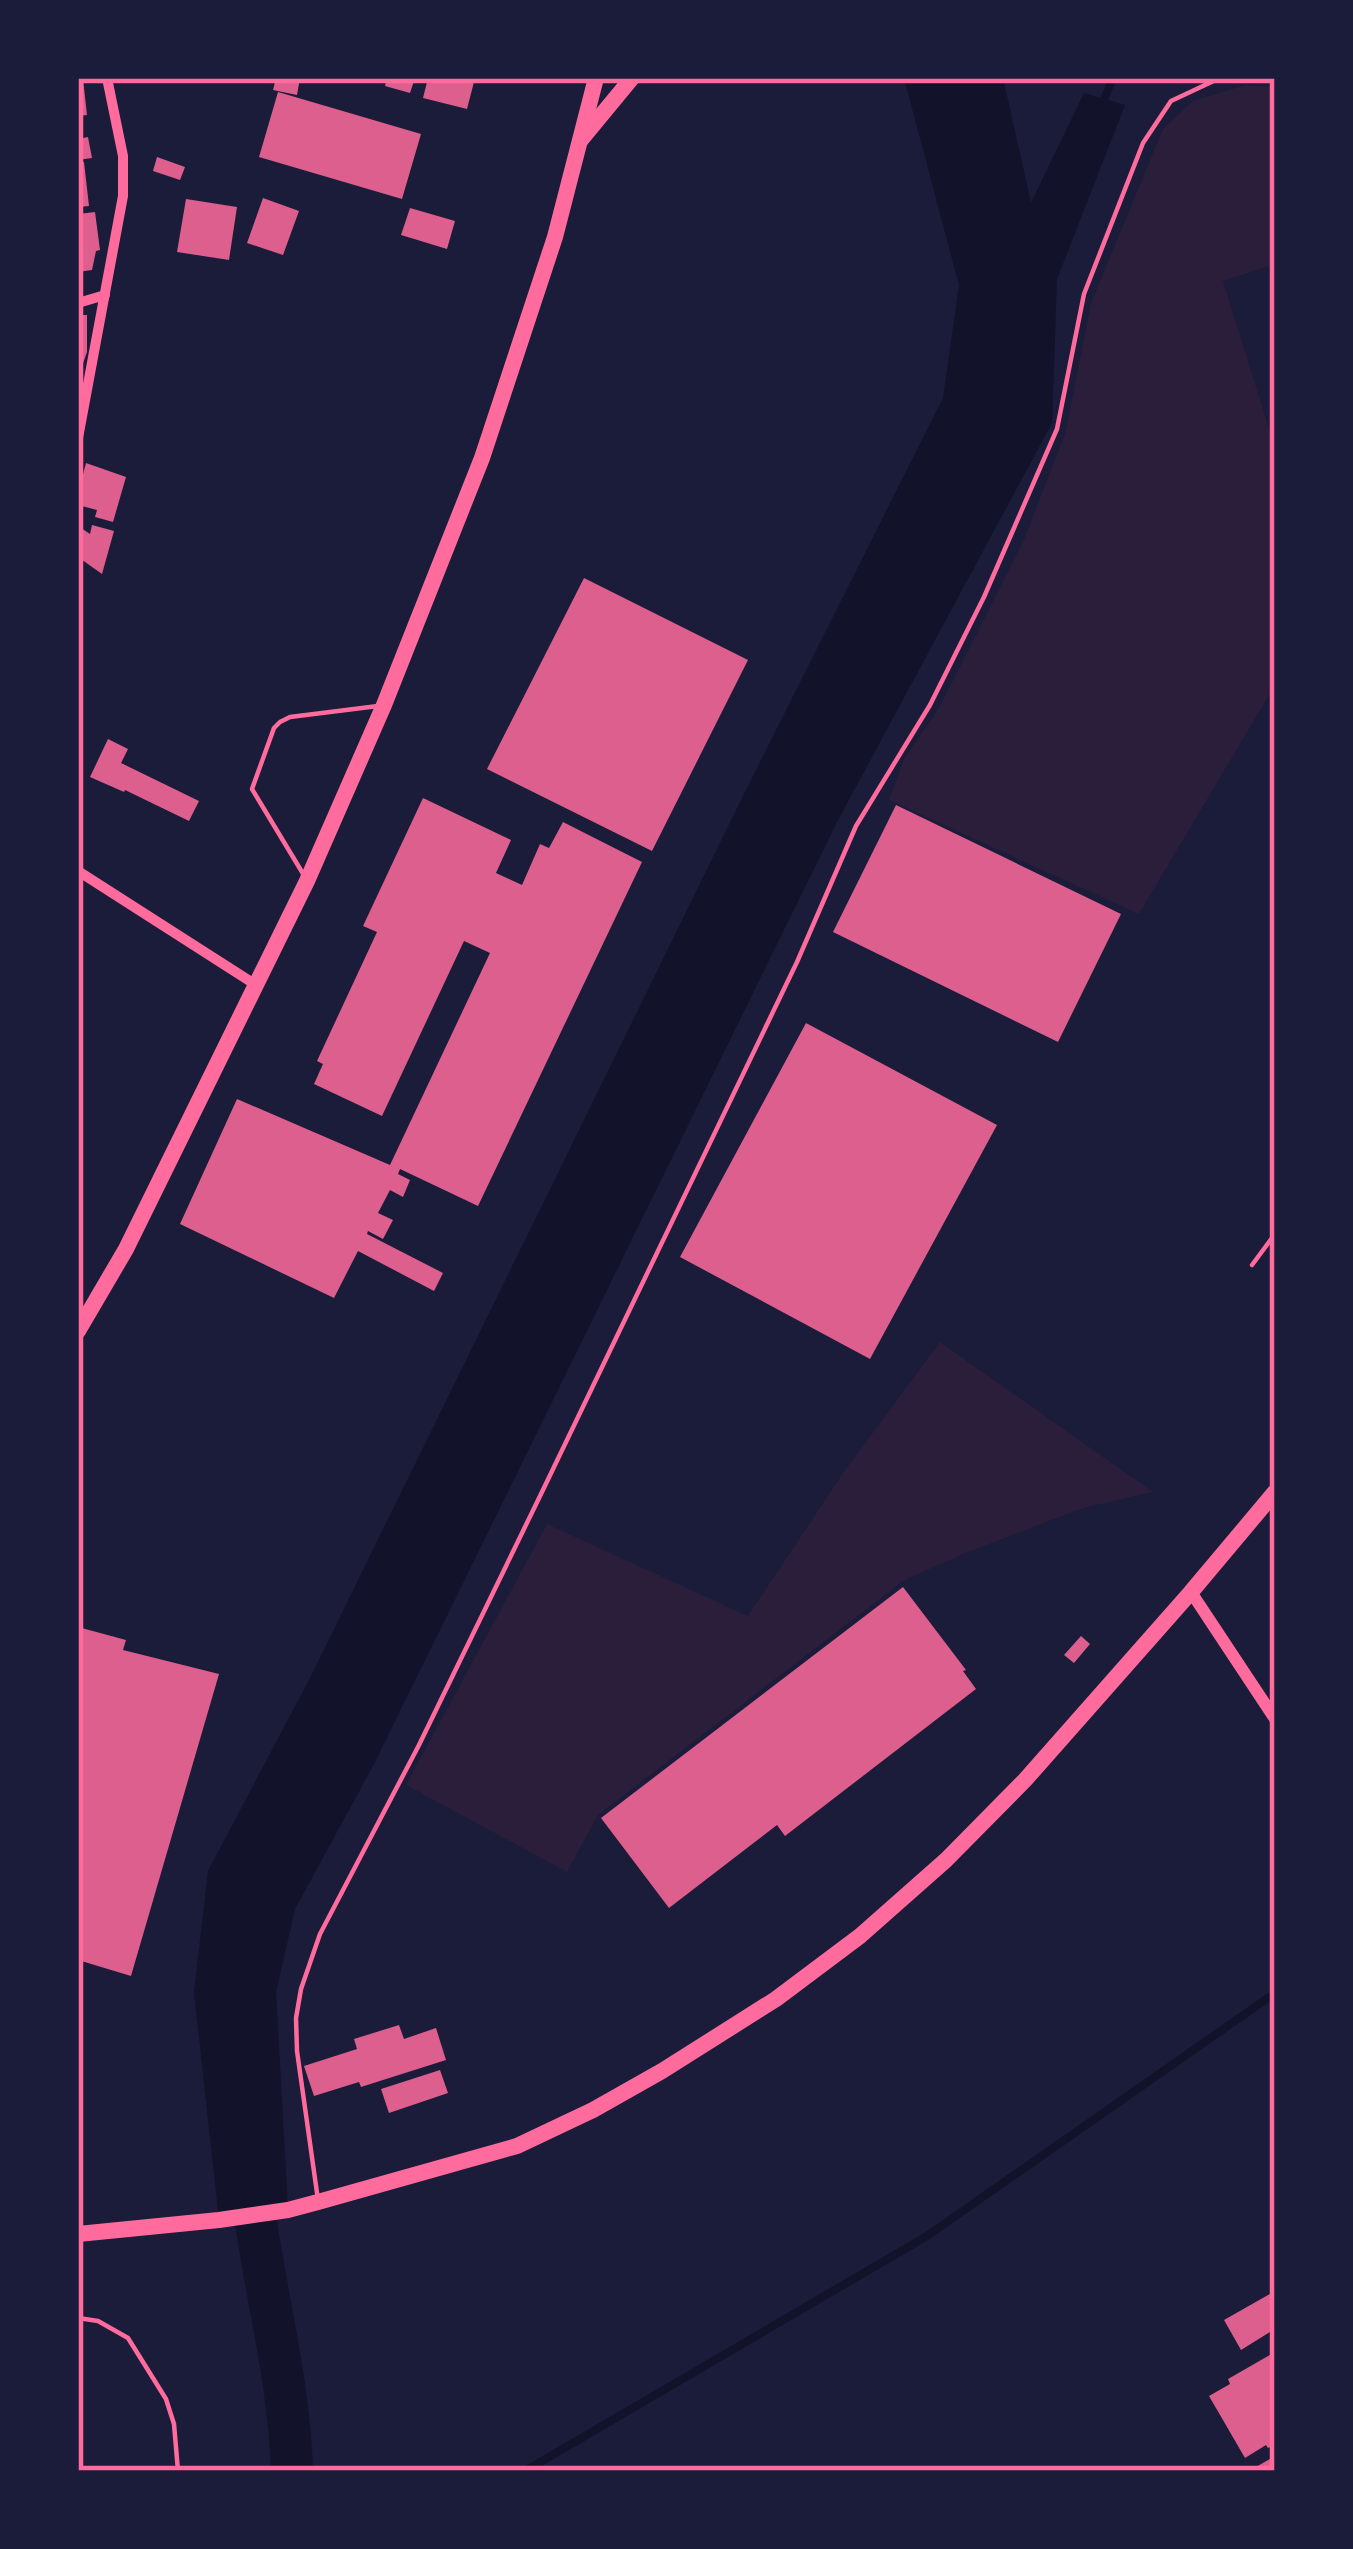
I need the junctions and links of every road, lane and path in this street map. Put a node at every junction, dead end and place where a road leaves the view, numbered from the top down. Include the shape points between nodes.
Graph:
1 (106, 78) edge
2 (596, 78) edge
3 (632, 78) edge
4 (1220, 78) edge
5 (580, 141) junction
6 (104, 295) junction
7 (78, 303) edge
8 (78, 438) edge
9 (384, 705) junction
10 (78, 871) edge
11 (307, 881) junction
12 (256, 985) junction
13 (1275, 1234) edge
14 (1252, 1265) dead end
15 (78, 1330) edge
16 (1275, 1492) edge
17 (1191, 1592) junction
18 (1275, 1719) edge
19 (318, 2202) junction
20 (78, 2234) edge
21 (78, 2318) edge
22 (178, 2471) edge

1 - 6 street via 123,196
2 - 5 main road
3 - 5 main road
4 - 19 lane via 1171,101 1143,143 1084,294 1057,429 984,597 856,826 541,1494 320,1934 296,2018
5 - 9 main road via 482,458
6 - 7 street
6 - 8 street
9 - 11 main road
9 - 11 lane via 290,717 274,728 252,789
10 - 12 street
11 - 12 main road
12 - 15 main road
13 - 14 lane
16 - 17 main road
17 - 18 street
17 - 19 main road via 946,1860 776,1999 628,2090 517,2146
19 - 20 main road
21 - 22 lane via 128,2338 166,2399

